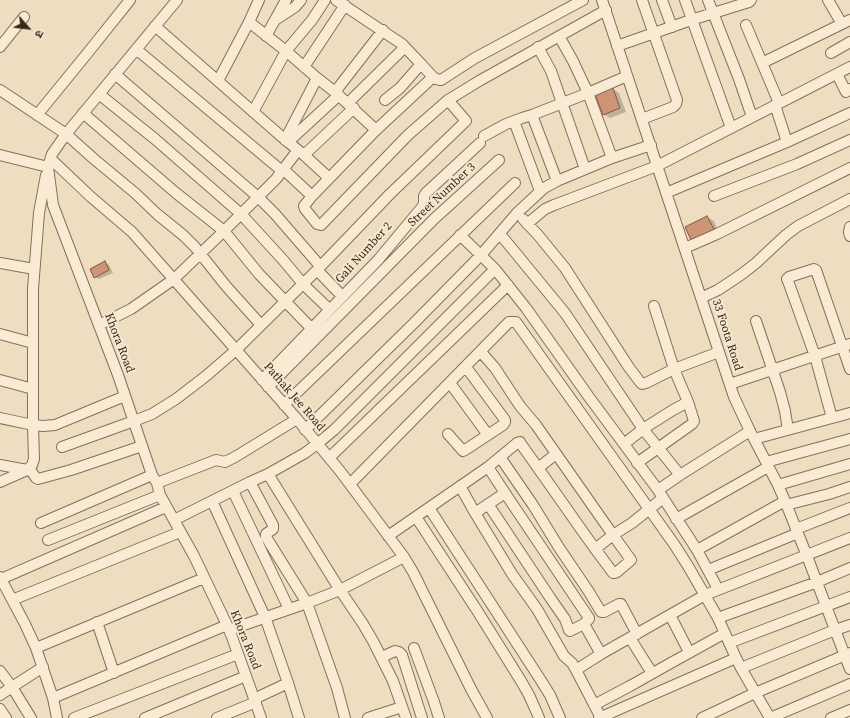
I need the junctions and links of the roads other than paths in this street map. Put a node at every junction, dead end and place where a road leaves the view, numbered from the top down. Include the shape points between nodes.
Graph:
1 (130, 0) edge
2 (177, 0) edge
3 (259, 0) edge
4 (286, 0) edge
5 (301, 0) edge
6 (325, 0) edge
7 (583, 0) edge
8 (602, 0) edge
9 (642, 0) edge
10 (662, 0) edge
11 (685, 0) edge
12 (708, 0) edge
13 (751, 0) edge
14 (828, 0) edge
15 (340, 3) edge
16 (606, 10) junction
17 (713, 14) junction
18 (24, 17) dead end
19 (275, 20) junction
20 (691, 20) junction
21 (249, 22) junction
22 (846, 22) edge
23 (746, 25) dead end
24 (155, 26) junction
25 (672, 27) junction
26 (383, 30) junction
27 (653, 33) junction
28 (266, 36) junction
29 (559, 36) junction
30 (850, 42) edge
31 (0, 46) edge
32 (618, 46) junction
33 (405, 47) junction
34 (538, 47) junction
35 (136, 49) junction
36 (286, 51) junction
37 (831, 53) dead end
38 (762, 63) junction
39 (422, 64) junction
40 (304, 67) junction
41 (850, 67) edge
42 (115, 74) junction
43 (837, 74) junction
44 (628, 76) junction
45 (432, 77) junction
46 (317, 78) junction
47 (218, 81) junction
48 (0, 90) edge
49 (588, 93) junction
50 (99, 94) junction
51 (337, 94) junction
52 (849, 94) edge
53 (385, 100) dead end
54 (448, 100) junction
55 (563, 103) junction
56 (777, 104) junction
57 (351, 106) junction
58 (253, 112) junction
59 (83, 113) junction
60 (850, 113) edge
61 (37, 115) junction
62 (532, 115) junction
63 (752, 117) junction
64 (642, 119) junction
65 (514, 121) junction
66 (731, 128) junction
67 (376, 130) junction
68 (66, 134) junction
69 (850, 140) edge
70 (287, 141) junction
71 (787, 142) junction
72 (651, 145) junction
73 (301, 152) junction
74 (0, 155) edge
75 (612, 158) junction
76 (498, 160) dead end
77 (49, 163) junction
78 (657, 166) junction
79 (850, 168) edge
80 (585, 169) junction
81 (283, 170) junction
82 (329, 178) junction
83 (557, 181) junction
84 (515, 183) dead end
85 (540, 191) junction
86 (666, 193) junction
87 (312, 196) junction
88 (714, 196) dead end
89 (258, 197) junction
90 (850, 199) edge
91 (517, 213) junction
92 (241, 214) junction
93 (527, 224) junction
94 (850, 227) edge
95 (224, 231) junction
96 (500, 234) junction
97 (460, 235) junction
98 (850, 236) edge
99 (685, 248) junction
100 (200, 254) junction
101 (481, 256) junction
102 (0, 263) edge
103 (319, 268) junction
104 (34, 269) junction
105 (495, 269) junction
106 (174, 279) junction
107 (303, 284) junction
108 (508, 285) junction
109 (342, 296) junction
110 (701, 298) junction
111 (285, 301) junction
112 (654, 306) dead end
113 (330, 309) junction
114 (756, 322) dead end
115 (99, 325) junction
116 (261, 325) junction
117 (311, 328) junction
118 (0, 334) edge
119 (33, 343) junction
120 (846, 346) edge
121 (236, 350) junction
122 (480, 352) junction
123 (719, 352) junction
124 (815, 356) junction
125 (466, 367) junction
126 (674, 369) junction
127 (850, 369) edge
128 (773, 370) junction
129 (0, 380) edge
130 (450, 383) junction
131 (265, 384) junction
132 (730, 384) junction
133 (33, 389) junction
134 (125, 396) junction
135 (688, 402) junction
136 (284, 405) junction
137 (850, 413) edge
138 (0, 418) edge
139 (832, 418) junction
140 (297, 419) junction
141 (134, 421) junction
142 (33, 425) junction
143 (643, 429) junction
144 (305, 430) junction
145 (788, 430) junction
146 (448, 434) dead end
147 (488, 435) junction
148 (752, 435) junction
149 (850, 439) edge
150 (317, 444) junction
151 (624, 444) junction
152 (142, 446) junction
153 (62, 447) dead end
154 (658, 448) junction
155 (556, 454) junction
156 (500, 457) junction
157 (329, 458) junction
158 (637, 463) junction
159 (850, 464) edge
160 (0, 465) edge
161 (767, 465) junction
162 (488, 466) junction
163 (538, 468) junction
164 (28, 469) junction
165 (268, 474) junction
166 (680, 475) junction
167 (154, 479) junction
168 (0, 482) edge
169 (250, 482) junction
170 (350, 484) junction
171 (778, 485) junction
172 (460, 486) junction
173 (850, 487) edge
174 (233, 491) junction
175 (505, 493) junction
176 (660, 494) junction
177 (160, 496) junction
178 (212, 501) junction
179 (786, 503) junction
180 (488, 504) junction
181 (166, 507) junction
182 (429, 508) junction
183 (850, 508) edge
184 (649, 509) junction
185 (475, 513) junction
186 (416, 517) junction
187 (676, 519) junction
188 (174, 520) junction
189 (41, 522) dead end
190 (797, 531) junction
191 (180, 532) junction
192 (613, 535) junction
193 (388, 536) junction
194 (850, 538) edge
195 (48, 540) dead end
196 (594, 548) junction
197 (697, 550) junction
198 (807, 556) junction
199 (404, 557) junction
200 (850, 568) edge
201 (708, 570) junction
202 (0, 578) edge
203 (204, 578) junction
204 (817, 582) junction
205 (718, 589) junction
206 (340, 590) junction
207 (705, 595) junction
208 (850, 596) edge
209 (12, 600) junction
210 (307, 603) junction
211 (826, 605) junction
212 (289, 608) junction
213 (670, 615) junction
214 (265, 617) junction
215 (718, 618) junction
216 (97, 622) junction
217 (584, 624) junction
218 (850, 625) edge
219 (228, 628) junction
220 (835, 630) junction
221 (570, 631) junction
222 (725, 633) junction
223 (633, 636) junction
224 (555, 639) junction
225 (729, 643) junction
226 (36, 648) junction
227 (414, 648) dead end
228 (689, 652) junction
229 (238, 654) junction
230 (601, 654) junction
231 (847, 654) edge
232 (382, 657) junction
233 (736, 658) junction
234 (43, 667) junction
235 (741, 668) junction
236 (850, 668) edge
237 (576, 670) junction
238 (0, 671) edge
239 (114, 673) junction
240 (652, 673) junction
241 (246, 676) junction
242 (288, 683) junction
243 (850, 684) edge
244 (12, 687) junction
245 (755, 692) junction
246 (0, 695) edge
247 (53, 698) junction
248 (255, 701) junction
249 (594, 704) junction
250 (402, 707) junction
251 (0, 709) edge
252 (850, 710) edge
253 (382, 716) edge
254 (152, 717) edge
255 (6, 718) edge
256 (31, 718) edge
257 (57, 718) edge
258 (74, 718) edge
259 (217, 718) edge
260 (261, 718) edge
261 (299, 718) edge
262 (345, 718) edge
263 (368, 718) edge
264 (406, 718) edge
265 (422, 718) edge
266 (439, 718) edge
267 (488, 718) edge
268 (539, 718) edge
269 (560, 718) edge
270 (600, 718) edge
271 (702, 718) edge
272 (831, 718) edge

1 - 61 street
2 - 24 street
3 - 21 street
4 - 19 street
5 - 19 street
6 - 36 street
7 - 45 street via 475,58 441,80
8 - 16 street, 33 Foota Road
9 - 27 street
10 - 25 street
11 - 20 street
12 - 17 street
13 - 17 street
14 - 22 street
15 - 26 street
15 - 40 street
16 - 29 street
16 - 32 street, 33 Foota Road
17 - 20 street
17 - 63 street
18 - 31 street
19 - 28 street
20 - 25 street
20 - 66 street
21 - 28 street
21 - 47 street
22 - 38 street
23 - 38 street
24 - 35 street
24 - 47 street
25 - 27 street
26 - 33 street
26 - 51 street
27 - 32 street
27 - 64 street via 677,100 673,107
28 - 36 street
29 - 34 street
29 - 49 street
30 - 37 street
32 - 44 street, 33 Foota Road
33 - 39 street
33 - 57 street
34 - 54 street
34 - 55 street via 551,71
35 - 42 street
35 - 81 street
36 - 40 street
36 - 58 street
38 - 56 street
39 - 45 street
39 - 53 street
40 - 46 street
41 - 43 street
42 - 50 street
42 - 89 street
43 - 52 street
43 - 56 street
44 - 49 street, Gali Number 2
44 - 64 street, 33 Foota Road
45 - 67 street
46 - 51 street
46 - 70 street
47 - 58 street
48 - 61 street
49 - 55 street, Gali Number 2
49 - 75 street
50 - 59 street
50 - 92 street
51 - 57 street
51 - 70 street
54 - 87 street via 408,135 321,224 317,224 304,206
54 - 103 street via 466,121 390,194
55 - 62 street, Gali Number 2
55 - 80 street
56 - 63 street
56 - 71 street
57 - 67 street
57 - 73 street
58 - 70 street
59 - 68 street
59 - 95 street
60 - 71 street
61 - 68 street
62 - 65 street, Gali Number 2
62 - 83 street
63 - 66 street
64 - 72 street, 33 Foota Road
65 - 85 street
65 - 109 street, Gali Number 2 via 482,139 426,193 423,206 378,260
66 - 78 street
67 - 82 street
68 - 77 street
68 - 100 street via 183,235
69 - 88 street via 797,164
70 - 73 street
71 - 86 street
72 - 75 street
72 - 78 street, 33 Foota Road
73 - 81 street
73 - 82 street
74 - 77 street
75 - 80 street
76 - 131 street, Street Number 3
77 - 104 street via 39,213
77 - 106 street, Pathak Jee Road via 132,232
77 - 115 street, Khora Road via 53,205
78 - 86 street, 33 Foota Road
78 - 93 street via 554,204
79 - 99 street
80 - 83 street
81 - 87 street
81 - 89 street
82 - 87 street
83 - 85 street
84 - 97 street
85 - 91 street
86 - 99 street, 33 Foota Road
89 - 92 street
89 - 103 street
90 - 110 street via 798,226 742,274
91 - 93 street
91 - 96 street
92 - 95 street
92 - 107 street
93 - 126 street via 565,268 642,384
94 - 98 street
95 - 100 street
95 - 111 street
96 - 101 street
96 - 143 street via 565,313
97 - 101 street
97 - 136 street
99 - 110 street, 33 Foota Road
100 - 106 street
100 - 116 street
101 - 105 street
101 - 144 street
102 - 104 street
103 - 107 street
103 - 109 street
104 - 119 street
105 - 108 street
105 - 150 street
106 - 115 street via 131,309
106 - 121 street, Pathak Jee Road
107 - 111 street
107 - 113 street
108 - 151 street
108 - 157 street
109 - 113 street, Gali Number 2
110 - 123 street, 33 Foota Road
111 - 116 street
111 - 117 street
112 - 126 street
113 - 117 street, Gali Number 2
114 - 128 street
115 - 134 street, Khora Road
116 - 121 street
117 - 131 street, Gali Number 2
118 - 119 street
119 - 133 street
120 - 124 street
120 - 124 street via 816,270 791,276 787,279
120 - 127 street
121 - 131 street, Pathak Jee Road
121 - 141 street via 176,399 152,414
122 - 125 street
122 - 155 street via 495,368
122 - 184 street via 509,322 516,322
123 - 126 street
123 - 132 street, 33 Foota Road
124 - 128 street
124 - 139 street
125 - 130 street
125 - 147 street via 505,420 503,425
126 - 135 street
128 - 132 street
128 - 145 street
129 - 133 street
130 - 147 street
130 - 170 street
131 - 136 street, Pathak Jee Road
132 - 148 street, 33 Foota Road
133 - 142 street
134 - 141 street, Khora Road
134 - 142 street via 55,425
135 - 143 street
135 - 154 street via 694,421
136 - 140 street, Pathak Jee Road
137 - 139 street
138 - 142 street
139 - 145 street
140 - 144 street, Pathak Jee Road
140 - 167 street via 225,462 216,460
141 - 152 street, Khora Road
141 - 153 street
142 - 164 street via 34,459
143 - 151 street
143 - 154 street
144 - 150 street, Pathak Jee Road
145 - 148 street
146 - 147 street via 463,451
148 - 161 street, 33 Foota Road
148 - 166 street
149 - 161 street
150 - 157 street, Pathak Jee Road
150 - 165 street
151 - 158 street
152 - 164 street via 38,479
152 - 167 street, Khora Road
154 - 158 street
154 - 166 street
155 - 163 street
155 - 192 street
156 - 162 street
156 - 163 street via 520,442
156 - 223 street via 601,612 620,604
157 - 170 street, Pathak Jee Road
158 - 176 street
159 - 171 street
160 - 164 street
161 - 171 street, 33 Foota Road
161 - 187 street
162 - 172 street
162 - 175 street
163 - 196 street
164 - 168 street
165 - 169 street
165 - 206 street
166 - 176 street
167 - 177 street, Khora Road
167 - 189 street
169 - 174 street
169 - 210 street via 273,525 273,529 266,537
170 - 193 street, Pathak Jee Road
171 - 179 street, 33 Foota Road
172 - 182 street
172 - 185 street
173 - 179 street
174 - 178 street
174 - 212 street
175 - 180 street
175 - 217 street via 589,618
176 - 184 street
176 - 187 street
177 - 181 street, Khora Road
177 - 195 street
178 - 188 street
178 - 214 street
179 - 190 street, 33 Foota Road
179 - 197 street
180 - 185 street
180 - 221 street via 564,617
181 - 188 street, Khora Road
181 - 202 street
182 - 186 street
182 - 269 street via 550,695
183 - 190 street
184 - 192 street
184 - 207 street
185 - 224 street
186 - 193 street
186 - 268 street via 521,680
187 - 197 street
188 - 191 street, Khora Road
190 - 198 street, 33 Foota Road
190 - 201 street
191 - 203 street, Khora Road
191 - 209 street
192 - 196 street
192 - 196 street via 631,560 617,572 613,572
193 - 199 street, Pathak Jee Road
194 - 198 street
197 - 201 street
198 - 204 street, 33 Foota Road
198 - 205 street
199 - 206 street
199 - 267 street, Pathak Jee Road
200 - 204 street
201 - 205 street
202 - 209 street
203 - 216 street
203 - 219 street, Khora Road
204 - 211 street, 33 Foota Road
204 - 215 street
205 - 207 street
206 - 210 street
206 - 232 street
207 - 213 street
207 - 215 street
208 - 211 street
209 - 226 street
210 - 212 street
210 - 262 street
211 - 220 street, 33 Foota Road
211 - 225 street
212 - 214 street
213 - 223 street
213 - 228 street
214 - 219 street
214 - 242 street
215 - 222 street
216 - 226 street
216 - 239 street
217 - 221 street
217 - 230 street
218 - 220 street
219 - 229 street, Khora Road
219 - 239 street
220 - 231 street, 33 Foota Road
220 - 235 street
221 - 224 street
222 - 225 street
222 - 228 street
223 - 230 street
223 - 240 street
224 - 237 street via 565,658 572,662
225 - 233 street
226 - 234 street
227 - 266 street
228 - 240 street
229 - 241 street, Khora Road
229 - 258 street
230 - 237 street
231 - 236 street, 33 Foota Road
231 - 245 street
232 - 250 street
232 - 265 street via 395,651 402,655
233 - 235 street
233 - 270 street
234 - 244 street
234 - 247 street
235 - 245 street
237 - 249 street
238 - 244 street
239 - 247 street
240 - 249 street
241 - 248 street, Khora Road
241 - 254 street
242 - 248 street
242 - 261 street
243 - 245 street via 770,718
244 - 246 street
244 - 256 street
245 - 271 street
247 - 257 street
248 - 259 street
248 - 260 street, Khora Road
249 - 270 street
250 - 253 street
250 - 264 street
251 - 255 street
252 - 272 street
253 - 263 street

